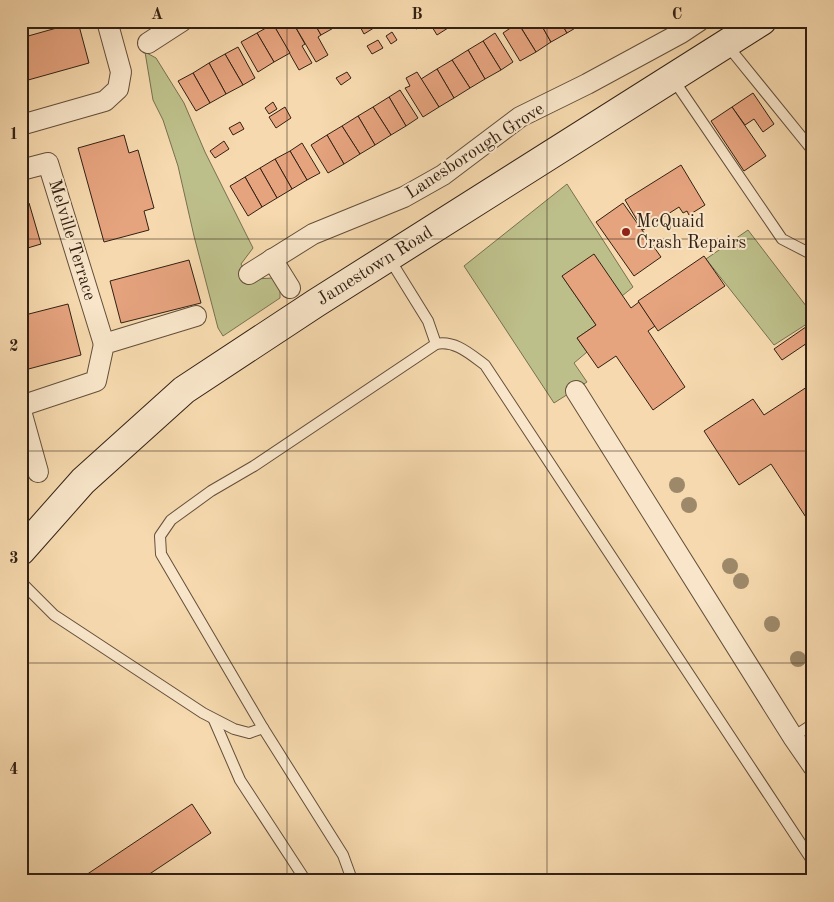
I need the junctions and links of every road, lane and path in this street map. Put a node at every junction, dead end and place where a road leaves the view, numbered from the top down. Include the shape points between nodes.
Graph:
1 (106, 21) edge
2 (699, 21) edge
3 (762, 21) edge
4 (175, 23) edge
5 (148, 42) dead end
6 (726, 44) junction
7 (672, 78) junction
8 (21, 125) edge
9 (813, 152) edge
10 (21, 170) edge
11 (813, 255) edge
12 (389, 257) junction
13 (272, 259) junction
14 (248, 274) dead end
15 (290, 288) dead end
16 (196, 316) dead end
17 (104, 344) junction
18 (436, 344) junction
19 (576, 391) dead end
20 (21, 406) edge
21 (21, 411) edge
22 (38, 472) dead end
23 (21, 551) edge
24 (21, 582) edge
25 (214, 720) junction
26 (813, 724) edge
27 (263, 728) junction
28 (793, 737) junction
29 (813, 766) edge
30 (813, 862) edge
31 (306, 881) edge
32 (350, 881) edge

1 - 8 street via 121,72 118,89 105,100
2 - 13 street, Lanesborough Grove via 613,70 520,117 428,184 313,234
3 - 6 street, Jamestown Road
4 - 5 street
6 - 7 street, Jamestown Road
6 - 9 lane
7 - 11 lane via 782,239
7 - 12 street, Jamestown Road
10 - 17 street, Melville Terrace via 48,163
12 - 18 lane via 428,321
12 - 23 street, Jamestown Road via 184,390 83,482
13 - 14 street, Lanesborough Grove
13 - 15 street
16 - 17 street
17 - 20 street via 96,381
18 - 27 lane via 254,466 211,491 171,520 160,536 161,554
18 - 30 lane via 447,342 485,365
19 - 28 street
21 - 22 street
24 - 25 lane via 54,615
25 - 27 lane via 249,733
25 - 31 lane via 240,780
26 - 28 lane
27 - 32 lane via 343,855
28 - 29 street

